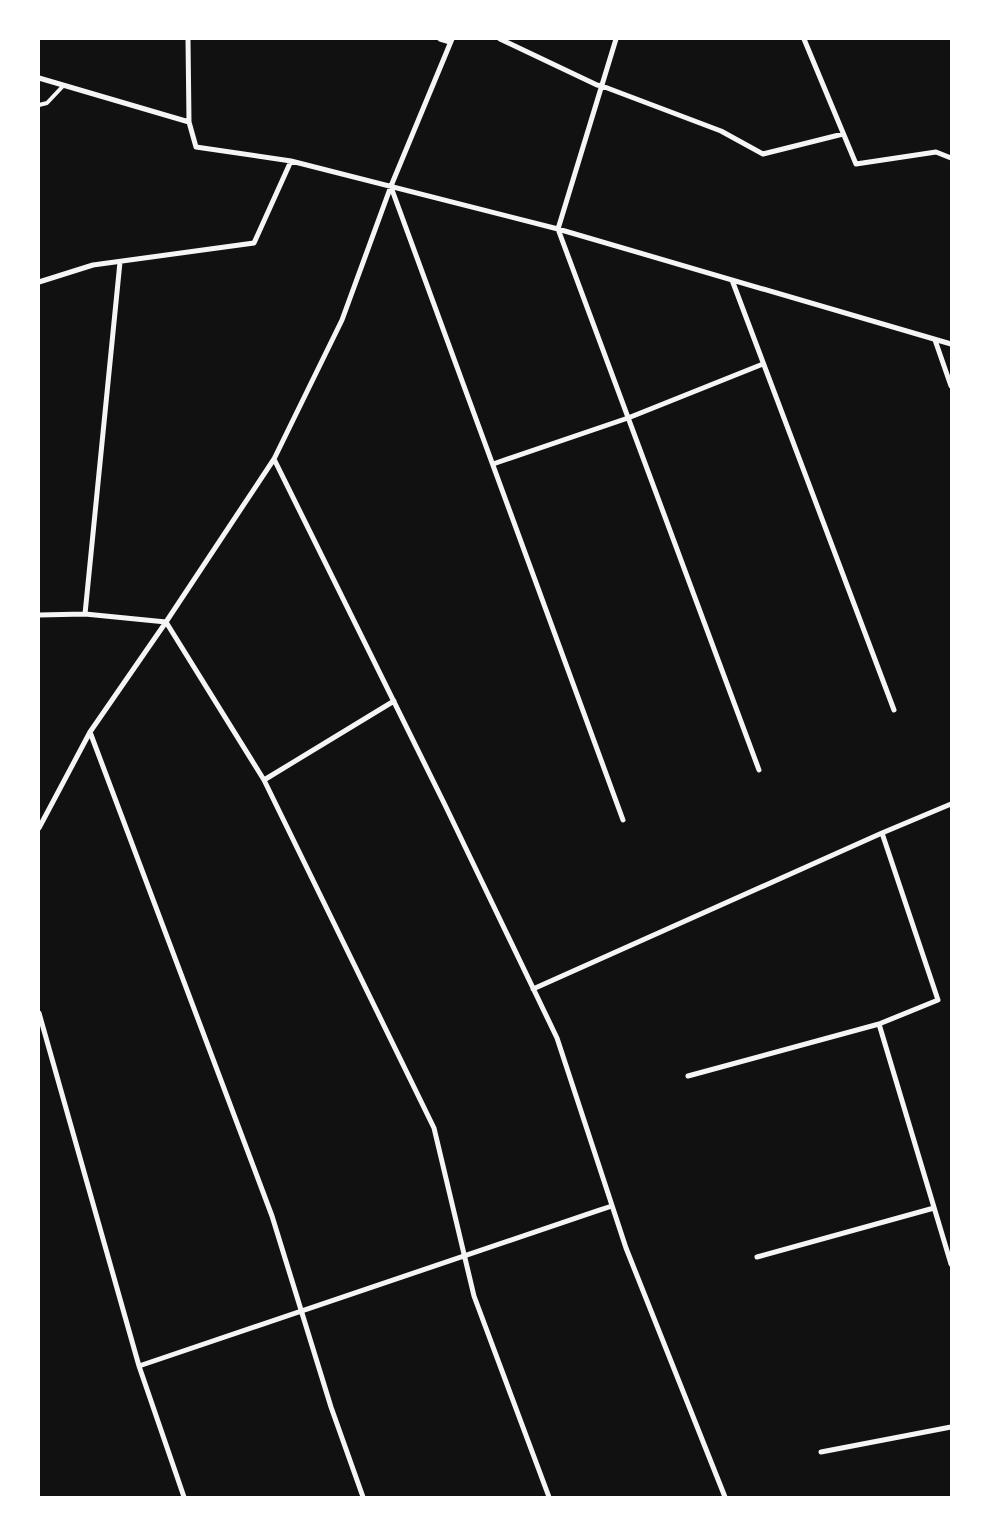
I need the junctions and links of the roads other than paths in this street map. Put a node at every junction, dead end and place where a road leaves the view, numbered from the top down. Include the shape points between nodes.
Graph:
1 (188, 39) edge
2 (440, 39) edge
3 (500, 39) edge
4 (616, 39) edge
5 (804, 39) edge
6 (451, 40) edge
7 (39, 78) edge
8 (64, 85) junction
9 (602, 86) junction
10 (39, 106) edge
11 (189, 122) junction
12 (843, 134) junction
13 (951, 158) edge
14 (291, 161) junction
15 (391, 186) junction
16 (558, 229) junction
17 (120, 262) junction
18 (732, 280) junction
19 (39, 282) edge
20 (935, 340) junction
21 (951, 344) edge
22 (763, 364) junction
23 (951, 386) edge
24 (628, 418) junction
25 (274, 459) junction
26 (493, 464) junction
27 (39, 614) edge
28 (85, 614) junction
29 (166, 622) junction
30 (394, 701) junction
31 (894, 710) dead end
32 (90, 732) junction
33 (759, 770) dead end
34 (264, 780) junction
35 (951, 804) edge
36 (623, 820) dead end
37 (39, 828) edge
38 (882, 833) junction
39 (533, 989) junction
40 (39, 1013) edge
41 (878, 1024) junction
42 (688, 1076) dead end
43 (612, 1206) junction
44 (934, 1208) junction
45 (464, 1254) junction
46 (757, 1257) dead end
47 (951, 1264) edge
48 (301, 1312) junction
49 (139, 1366) junction
50 (951, 1427) edge
51 (821, 1452) dead end
52 (184, 1497) edge
53 (363, 1497) edge
54 (549, 1497) edge
55 (725, 1497) edge

1 - 11 street
2 - 6 street
3 - 9 street
4 - 9 street
5 - 12 street
6 - 15 street
7 - 8 street
8 - 10 lane via 48,103
8 - 11 street
9 - 12 street via 721,131 763,154
9 - 16 street
11 - 14 street via 196,147
12 - 13 street via 856,164 936,152
14 - 15 street
14 - 17 street via 254,243
15 - 16 street
15 - 25 street via 342,320
15 - 26 street
16 - 18 street
16 - 24 street
17 - 19 street via 93,265
17 - 28 street
18 - 20 street
18 - 22 street
20 - 21 street
20 - 23 street
22 - 24 street
22 - 31 street
24 - 26 street
24 - 33 street
25 - 29 street
25 - 30 street
26 - 36 street
27 - 28 street
28 - 29 street
29 - 32 street
29 - 34 street
30 - 34 street
30 - 39 street
32 - 37 street
32 - 48 street via 272,1216
34 - 45 street via 434,1128
35 - 38 street
38 - 39 street
38 - 41 street via 938,1000
39 - 43 street via 557,1038
40 - 49 street
41 - 42 street
41 - 44 street
43 - 45 street
43 - 55 street
44 - 46 street
44 - 47 street
45 - 48 street
45 - 54 street via 474,1296
48 - 49 street
48 - 53 street
49 - 52 street
50 - 51 street

